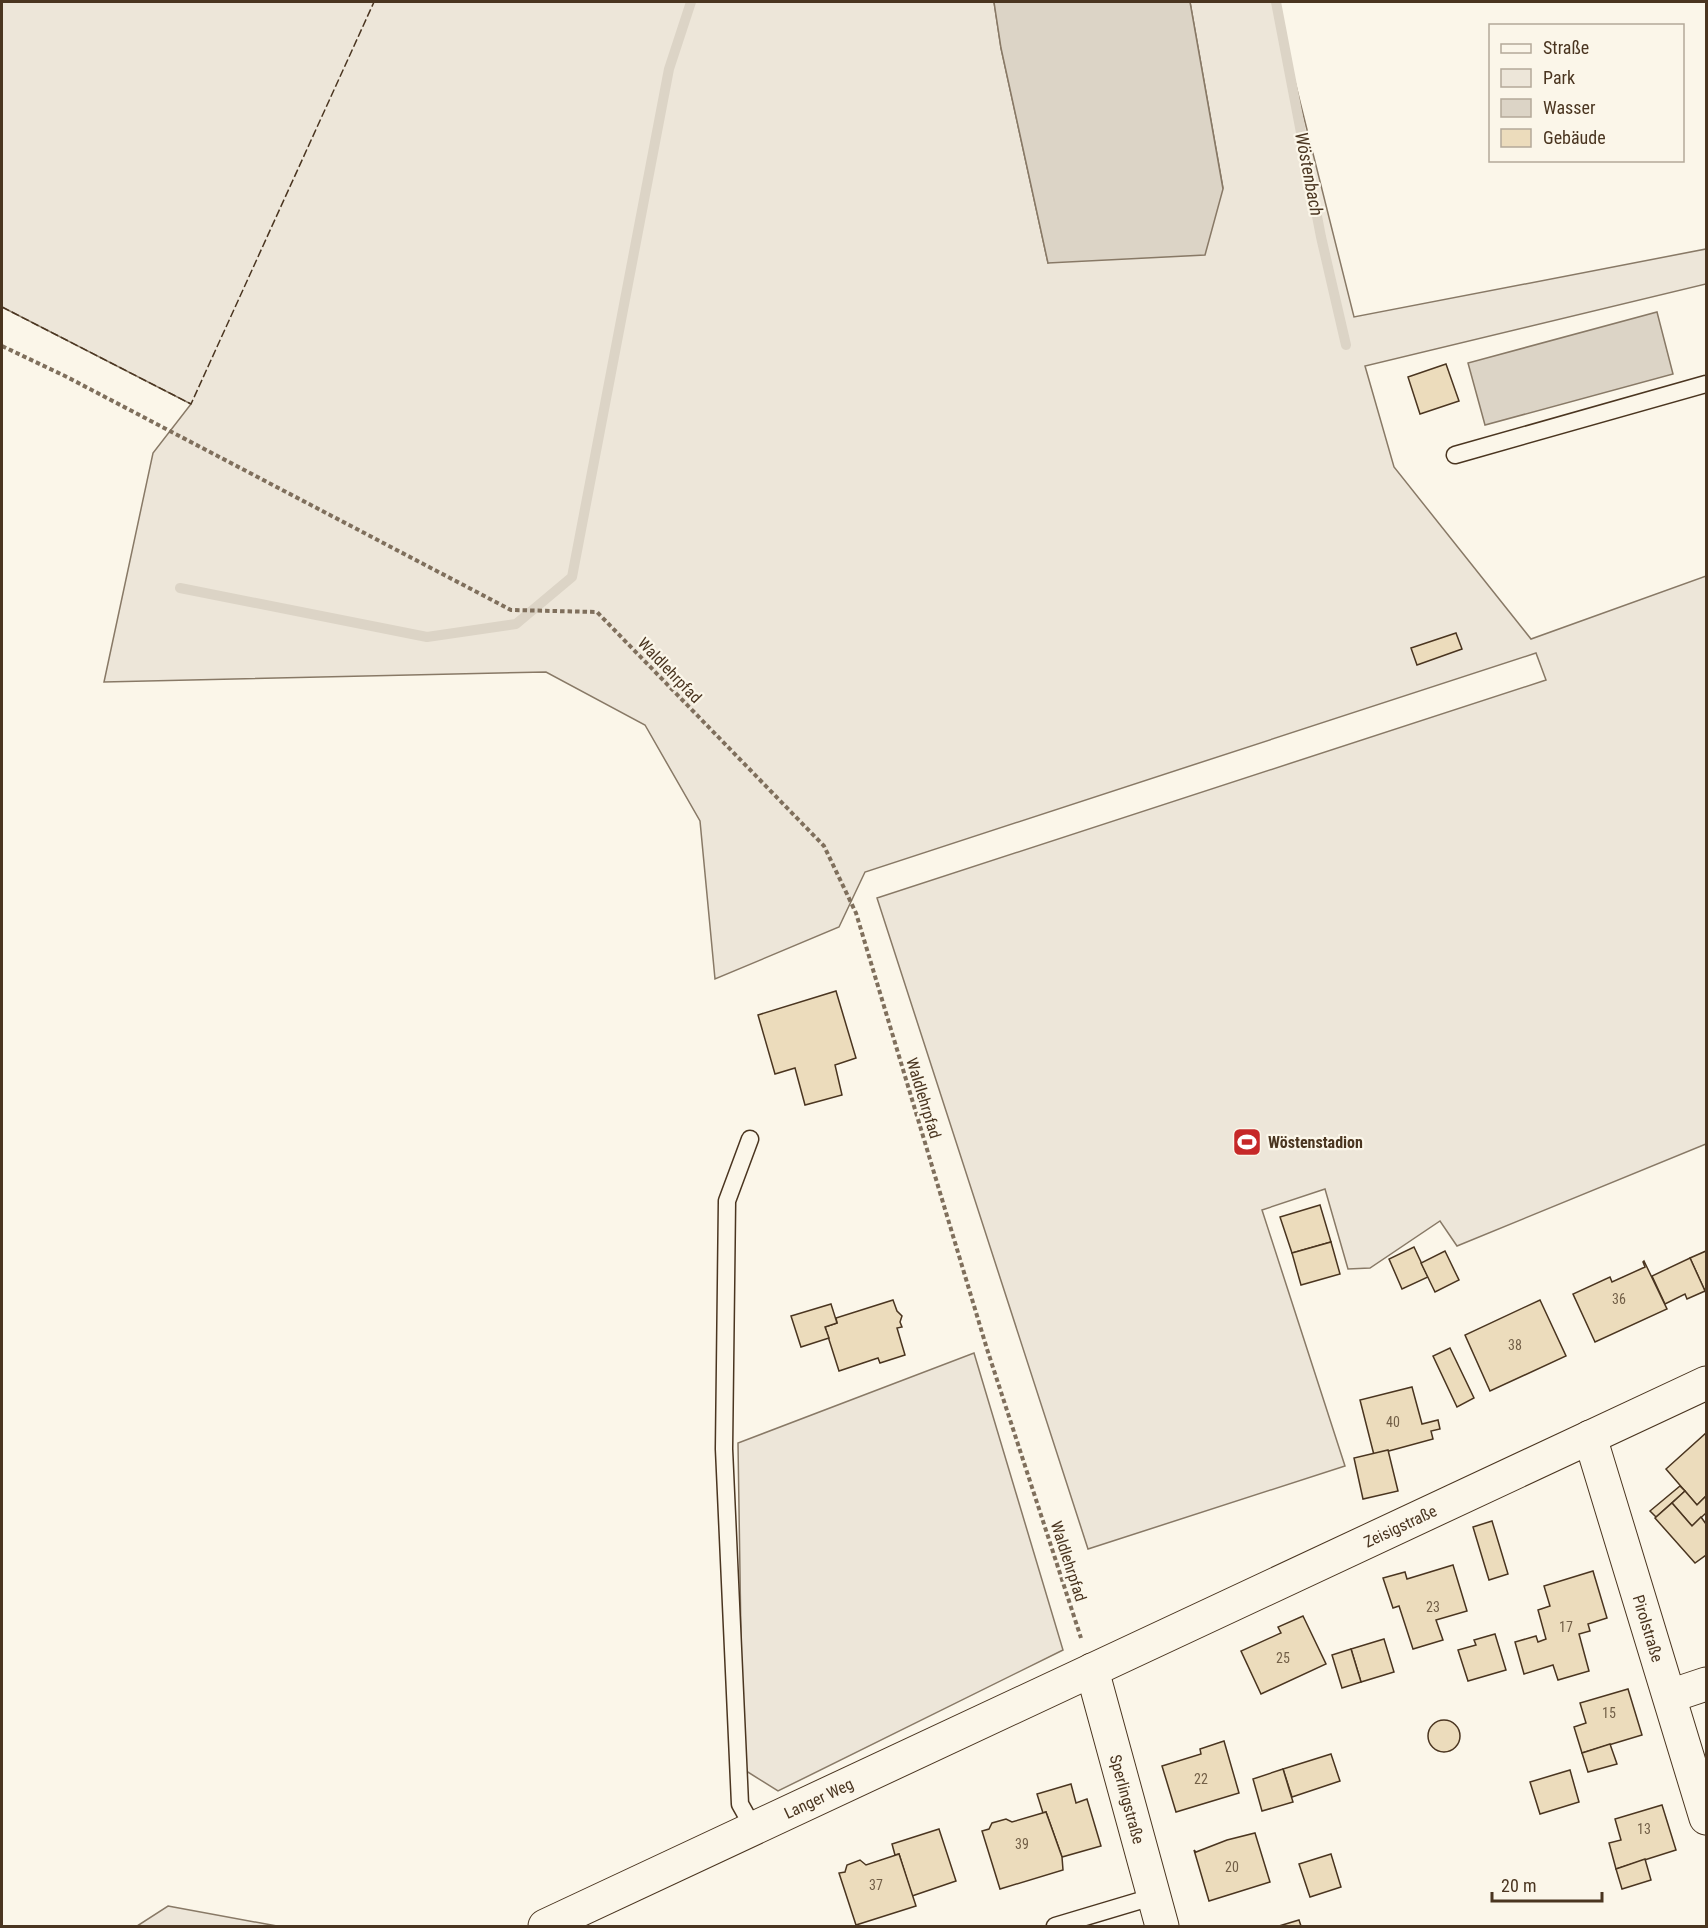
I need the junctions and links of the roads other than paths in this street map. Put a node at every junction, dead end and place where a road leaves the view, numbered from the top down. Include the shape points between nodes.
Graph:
1 (1707, 384) edge
2 (1455, 455) dead end
3 (750, 1139) dead end
4 (1707, 1383) edge
5 (1590, 1437) junction
6 (1092, 1670) junction
7 (1707, 1684) edge
8 (1670, 1696) junction
9 (1707, 1818) edge
10 (754, 1829) junction
11 (1157, 1912) edge
12 (545, 1926) edge
13 (1055, 1926) edge

1 - 2 lane
3 - 10 lane via 727,1200 724,1449 740,1804
4 - 5 street, Zeisigstraße
5 - 6 street, Zeisigstraße
5 - 8 street, Pirolstraße
6 - 10 street, Langer Weg
6 - 11 street, Sperlingstraße
7 - 8 street
8 - 9 street, Pirolstraße
10 - 12 street, Langer Weg
11 - 13 lane

